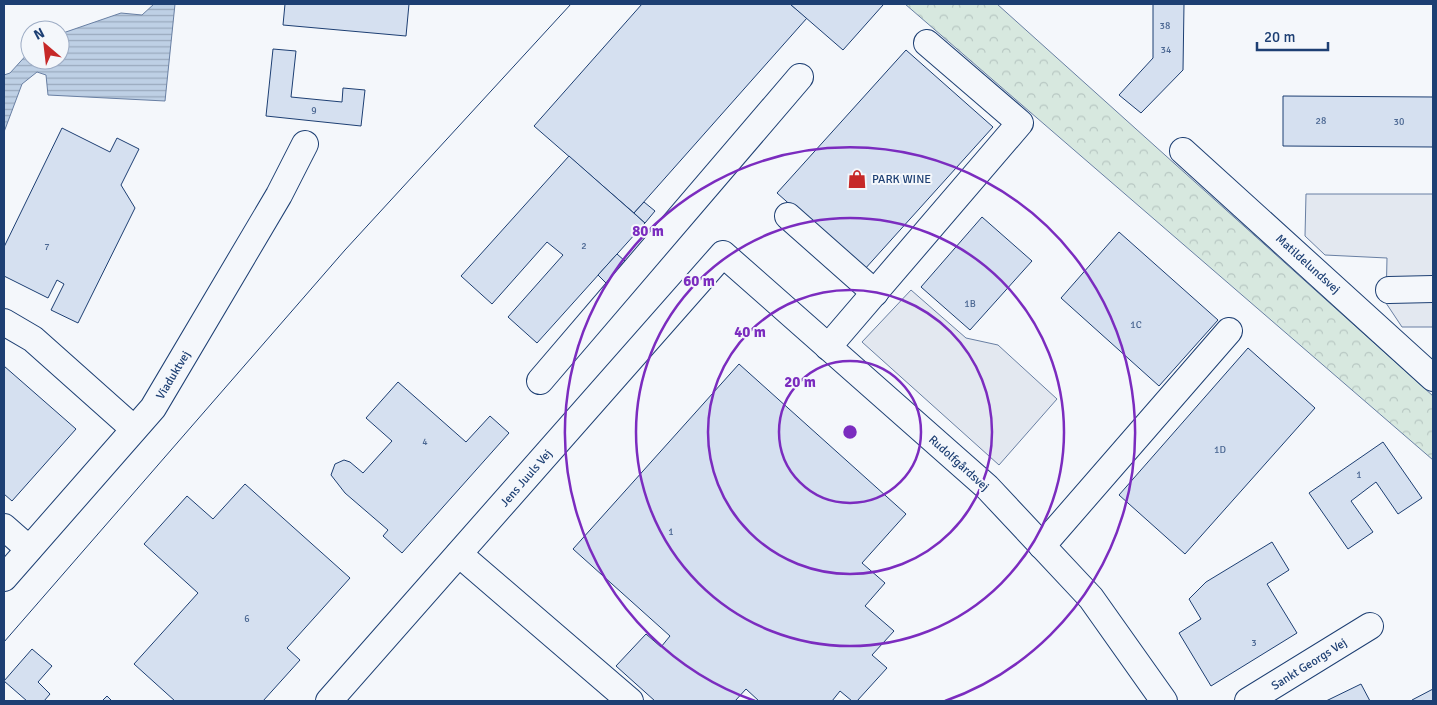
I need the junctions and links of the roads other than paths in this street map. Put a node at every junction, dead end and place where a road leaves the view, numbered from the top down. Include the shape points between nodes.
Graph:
1 (927, 43) dead end
2 (800, 77) dead end
3 (305, 144) dead end
4 (1183, 151) dead end
5 (788, 216) dead end
6 (723, 254) joint
7 (1433, 289) edge
8 (1389, 290) dead end
9 (875, 293) junction
10 (4, 322) edge
11 (1229, 330) dead end
12 (828, 347) junction
13 (1433, 378) edge
14 (540, 381) dead end
15 (134, 429) junction
16 (4, 527) edge
17 (1042, 546) junction
18 (29, 549) junction
19 (459, 554) junction
20 (4, 578) edge
21 (1370, 626) dead end
22 (329, 701) edge
23 (630, 701) edge
24 (1164, 701) edge
25 (1248, 701) edge

1 - 9 street via 1020,123
2 - 14 street
3 - 15 street, Viaduktvej via 280,195 153,408
4 - 13 street, Matildelundsvej
5 - 9 street
6 - 12 street, Rudolfgårdsvej
6 - 19 street, Jens Juuls Vej
7 - 8 street
9 - 12 street
10 - 15 street via 33,339
11 - 17 street
12 - 17 street, Rudolfgårdsvej via 987,487
15 - 18 street, Viaduktvej
16 - 18 street
17 - 24 street, Rudolfgårdsvej via 1091,598
18 - 20 street, Viaduktvej
19 - 22 street, Jens Juuls Vej
19 - 23 street
21 - 25 street, Sankt Georgs Vej

